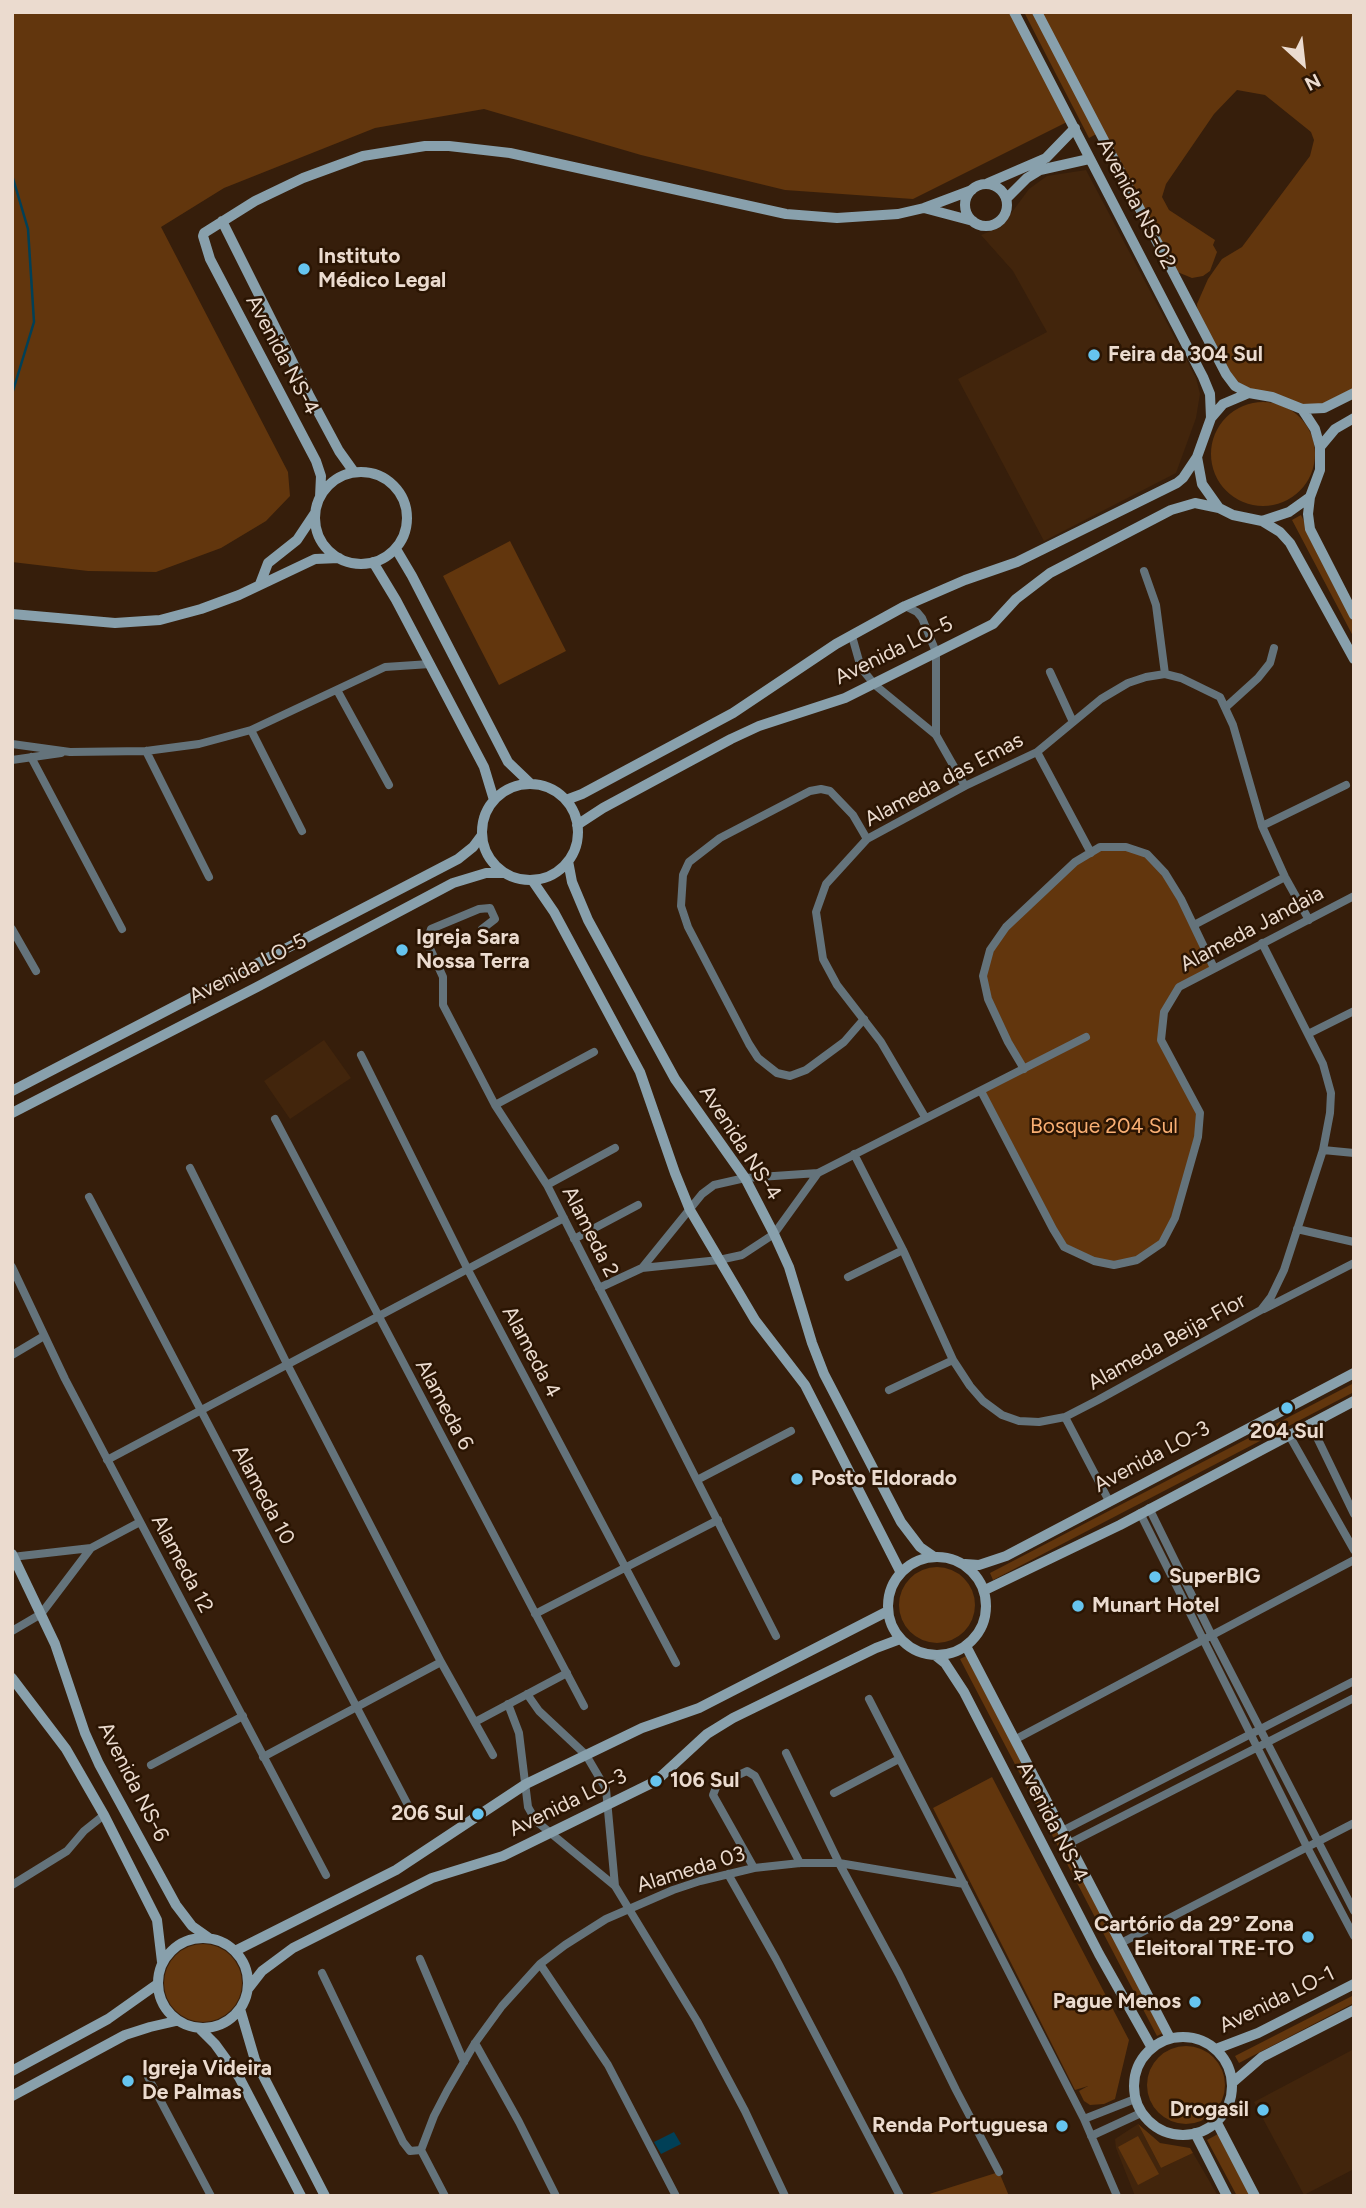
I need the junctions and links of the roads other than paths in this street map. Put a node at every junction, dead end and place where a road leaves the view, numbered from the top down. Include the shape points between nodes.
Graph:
1 (1014, 12) edge
2 (1037, 12) edge
3 (1075, 128) junction
4 (1089, 159) junction
5 (985, 184) junction
6 (972, 190) junction
7 (1006, 199) junction
8 (924, 208) junction
9 (222, 221) junction
10 (973, 221) junction
11 (1249, 393) junction
12 (1354, 393) edge
13 (1302, 409) junction
14 (1211, 418) junction
15 (1354, 418) edge
16 (1320, 447) junction
17 (1197, 457) junction
18 (354, 472) junction
19 (320, 497) junction
20 (1310, 497) junction
21 (1219, 508) junction
22 (315, 512) junction
23 (1262, 521) junction
24 (396, 549) junction
25 (339, 558) junction
26 (373, 562) junction
27 (1144, 571) dead end
28 (261, 584) junction
29 (905, 606) junction
30 (12, 614) edge
31 (1354, 615) edge
32 (852, 636) junction
33 (1274, 648) dead end
34 (936, 652) junction
35 (1354, 659) edge
36 (430, 664) junction
37 (1050, 672) dead end
38 (1166, 674) junction
39 (875, 685) junction
40 (337, 690) junction
41 (1226, 706) junction
42 (1073, 722) junction
43 (251, 730) junction
44 (936, 735) junction
45 (12, 744) edge
46 (146, 751) junction
47 (71, 752) junction
48 (1037, 752) junction
49 (31, 757) junction
50 (12, 760) edge
51 (531, 784) junction
52 (389, 785) dead end
53 (1346, 785) dead end
54 (965, 786) junction
55 (494, 800) junction
56 (566, 800) junction
57 (578, 825) junction
58 (1262, 826) junction
59 (302, 831) dead end
60 (482, 835) junction
61 (867, 839) junction
62 (1091, 853) junction
63 (568, 860) junction
64 (505, 873) junction
65 (209, 877) dead end
66 (1285, 877) junction
67 (532, 880) junction
68 (1354, 896) edge
69 (1309, 919) junction
70 (1194, 925) junction
71 (12, 929) edge
72 (122, 929) dead end
73 (482, 929) dead end
74 (1262, 943) junction
75 (1214, 968) junction
76 (36, 971) dead end
77 (1354, 1011) edge
78 (864, 1019) junction
79 (1308, 1034) junction
80 (1086, 1037) dead end
81 (594, 1052) dead end
82 (361, 1055) dead end
83 (1024, 1069) junction
84 (12, 1091) edge
85 (981, 1091) junction
86 (495, 1105) junction
87 (12, 1113) edge
88 (925, 1117) junction
89 (275, 1119) dead end
90 (615, 1149) dead end
91 (1323, 1150) junction
92 (1354, 1153) edge
93 (854, 1154) junction
94 (190, 1168) dead end
95 (818, 1173) junction
96 (745, 1178) junction
97 (547, 1185) junction
98 (89, 1197) dead end
99 (638, 1205) dead end
100 (690, 1210) junction
101 (564, 1219) junction
102 (1297, 1229) junction
103 (774, 1234) junction
104 (574, 1239) junction
105 (1354, 1242) edge
106 (903, 1250) junction
107 (719, 1260) junction
108 (1354, 1263) edge
109 (12, 1268) edge
110 (642, 1268) junction
111 (468, 1270) junction
112 (848, 1277) dead end
113 (599, 1288) junction
114 (1262, 1310) junction
115 (378, 1318) junction
116 (44, 1336) junction
117 (12, 1354) edge
118 (953, 1360) junction
119 (288, 1366) junction
120 (1354, 1373) edge
121 (889, 1390) dead end
122 (1354, 1401) edge
123 (200, 1412) junction
124 (1065, 1417) junction
125 (1310, 1423) junction
126 (791, 1431) dead end
127 (1289, 1435) junction
128 (107, 1460) junction
129 (697, 1480) junction
130 (1109, 1501) junction
131 (1144, 1511) junction
132 (1354, 1514) edge
133 (718, 1520) junction
134 (140, 1522) junction
135 (91, 1548) junction
136 (1354, 1550) edge
137 (13, 1556) edge
138 (933, 1556) junction
139 (1354, 1560) edge
140 (965, 1564) junction
141 (626, 1568) junction
142 (901, 1573) junction
143 (985, 1590) junction
144 (888, 1611) junction
145 (41, 1614) junction
146 (535, 1614) junction
147 (12, 1631) edge
148 (1211, 1634) junction
149 (776, 1636) dead end
150 (900, 1639) junction
151 (1202, 1639) junction
152 (966, 1646) junction
153 (934, 1655) junction
154 (441, 1661) junction
155 (676, 1663) dead end
156 (567, 1673) junction
157 (12, 1678) edge
158 (1354, 1681) edge
159 (527, 1694) junction
160 (1354, 1698) edge
161 (869, 1699) dead end
162 (508, 1704) junction
163 (584, 1706) dead end
164 (356, 1708) junction
165 (243, 1716) junction
166 (475, 1721) junction
167 (1259, 1728) junction
168 (1250, 1734) junction
169 (1016, 1739) junction
170 (1267, 1743) junction
171 (1257, 1748) junction
172 (786, 1753) dead end
173 (493, 1755) dead end
174 (586, 1755) junction
175 (263, 1756) junction
176 (899, 1759) junction
177 (151, 1765) dead end
178 (526, 1784) junction
179 (834, 1793) dead end
180 (608, 1804) junction
181 (409, 1807) dead end
182 (104, 1815) junction
183 (1354, 1823) edge
184 (1064, 1830) junction
185 (550, 1833) junction
186 (1318, 1842) junction
187 (1070, 1843) junction
188 (1307, 1847) junction
189 (800, 1863) junction
190 (839, 1863) junction
191 (754, 1868) junction
192 (728, 1874) junction
193 (326, 1875) dead end
194 (964, 1884) junction
195 (12, 1885) edge
196 (615, 1886) junction
197 (628, 1908) junction
198 (1354, 1911) edge
199 (1354, 1936) edge
200 (209, 1938) junction
201 (1121, 1943) junction
202 (235, 1951) junction
203 (421, 1959) dead end
204 (162, 1962) junction
205 (540, 1965) junction
206 (322, 1973) dead end
207 (1354, 1984) edge
208 (156, 1985) junction
209 (248, 1989) junction
210 (240, 2009) junction
211 (1354, 2010) edge
212 (176, 2021) junction
213 (200, 2029) junction
214 (1170, 2038) junction
215 (475, 2043) junction
216 (1152, 2048) junction
217 (1216, 2049) junction
218 (464, 2062) junction
219 (12, 2071) edge
220 (148, 2077) dead end
221 (1232, 2083) junction
222 (12, 2096) edge
223 (1135, 2099) junction
224 (1142, 2113) junction
225 (1084, 2119) junction
226 (1216, 2121) junction
227 (1195, 2133) junction
228 (1091, 2136) junction
229 (421, 2150) junction
230 (999, 2172) dead end
231 (207, 2194) edge
232 (301, 2196) edge
233 (325, 2196) edge
234 (445, 2196) edge
235 (556, 2196) edge
236 (676, 2196) edge
237 (785, 2196) edge
238 (900, 2196) edge
239 (1117, 2196) edge
240 (1227, 2196) edge
241 (1255, 2196) edge

1 - 3 street, Avenida NS-02
2 - 11 street, Avenida NS-02 via 1226,374 1235,386
3 - 4 street, Avenida NS-02
3 - 5 street via 1046,158
4 - 7 street via 1040,170
4 - 14 street, Avenida NS-02 via 1203,377 1210,394
5 - 6 street
5 - 7 street via 996,186
6 - 8 street
6 - 10 street via 965,206
7 - 10 street via 1006,212 998,222 985,226
8 - 9 street via 872,218 786,214 510,153 425,146 337,164
8 - 10 street
9 - 18 street, Avenida NS-4 via 309,395
9 - 19 street, Avenida NS-4 via 204,233 205,248 316,461
11 - 13 street
11 - 14 street via 1223,404
12 - 13 street via 1324,408
13 - 16 street
14 - 17 street
15 - 16 street via 1335,429
16 - 20 street via 1320,470
17 - 21 street via 1202,484
17 - 29 street, Avenida LO-5 via 1183,478 1158,493 1017,562
18 - 19 street via 334,480
18 - 24 street via 382,476 402,495 407,523
19 - 22 street
20 - 23 street via 1289,512
20 - 31 street via 1310,529
21 - 23 street
21 - 34 street, Avenida LO-5 via 1195,503 1171,510 1051,573 1016,599 993,624
22 - 25 street via 320,539
22 - 28 street via 297,540 268,563
23 - 35 street via 1290,543
24 - 26 street
24 - 51 street via 508,762
25 - 26 street via 349,563
25 - 28 street via 315,559
26 - 36 street
27 - 38 street via 1156,606
28 - 30 street via 201,610 160,620 115,623
29 - 32 street, Avenida LO-5
29 - 34 street via 922,618
32 - 39 street via 861,668
32 - 56 street, Avenida LO-5 via 733,713
33 - 41 street via 1270,663 1258,678
34 - 39 street, Avenida LO-5
34 - 44 street
36 - 40 street via 385,667
36 - 55 street via 484,767
37 - 42 street
38 - 41 street via 1200,686
38 - 42 street, Alameda das Emas via 1128,683
39 - 44 street
39 - 57 street, Avenida LO-5 via 731,739
40 - 43 street
40 - 52 street
41 - 58 street
42 - 48 street, Alameda das Emas
43 - 46 street via 199,744
43 - 59 street
44 - 54 street
45 - 47 street
46 - 47 street
46 - 65 street
47 - 49 street
48 - 54 street, Alameda das Emas
48 - 62 street
49 - 50 street
49 - 72 street
51 - 55 street via 511,788
51 - 56 street via 554,790
53 - 58 street
54 - 61 street, Alameda das Emas
55 - 60 street via 484,817
56 - 57 street
57 - 63 street via 575,850
58 - 66 street
60 - 64 street via 485,850
60 - 84 street, Avenida LO-5 via 458,859
61 - 78 street, Alameda das Emas via 825,884 816,912 823,959
61 - 78 street via 853,815 830,791 810,791 720,838 689,862 683,875 681,906 749,1044 777,1073 790,1076 807,1070 844,1042
62 - 70 street via 1126,847 1147,854 1165,873
62 - 83 street via 1075,862 1006,927 990,950 983,976 988,999
63 - 67 street via 552,874
63 - 96 street, Avenida NS-4 via 588,920 669,1068
64 - 67 street
64 - 87 street, Avenida LO-5 via 486,873 453,883
66 - 69 street
66 - 70 street
67 - 100 street via 640,1072
68 - 69 street, Alameda Jandaia
69 - 74 street, Alameda Jandaia
70 - 75 street
71 - 76 street
73 - 86 street, Alameda 2 via 495,919 490,908 430,929 427,942 443,976 443,1005
74 - 75 street, Alameda Jandaia
74 - 79 street, Alameda Beija-Flor
75 - 85 street, Alameda Jandaia via 1179,987 1164,1012 1161,1040 1200,1113 1198,1137 1175,1218 1162,1243 1137,1260 1114,1265 1064,1247
77 - 79 street
78 - 88 street, Alameda das Emas
79 - 91 street, Alameda Beija-Flor via 1331,1093
80 - 83 street
81 - 86 street
82 - 111 street, Alameda 4
83 - 85 street
85 - 88 street
86 - 97 street, Alameda 2
88 - 93 street
89 - 115 street, Alameda 6
90 - 97 street
91 - 92 street
91 - 102 street, Alameda Beija-Flor
93 - 95 street
93 - 106 street, Alameda Beija-Flor
94 - 119 street
95 - 96 street
95 - 103 street
96 - 100 street via 714,1185
96 - 103 street, Avenida NS-4
97 - 101 street, Alameda 2
98 - 123 street, Alameda 10
99 - 104 street
100 - 107 street
100 - 110 street
101 - 104 street, Alameda 2
101 - 111 street
102 - 105 street
102 - 114 street, Alameda Beija-Flor via 1284,1270
103 - 107 street via 742,1255
103 - 138 street, Avenida NS-4 via 824,1374 901,1522
104 - 113 street, Alameda 2
106 - 112 street
106 - 118 street, Alameda Beija-Flor
107 - 110 street
107 - 142 street via 755,1320 805,1385
108 - 114 street
109 - 116 street, Alameda 12
110 - 113 street
111 - 115 street
111 - 141 street, Alameda 4
113 - 129 street, Alameda 2
114 - 124 street, Alameda Beija-Flor
115 - 119 street
115 - 146 street, Alameda 6
116 - 117 street
116 - 128 street, Alameda 12
118 - 121 street
118 - 124 street, Alameda Beija-Flor via 970,1386 1002,1415 1039,1422
119 - 123 street
119 - 154 street
120 - 130 street, Avenida LO-3
122 - 125 street, Avenida LO-3
123 - 128 street
123 - 164 street, Alameda 10
124 - 130 street
125 - 127 street, Avenida LO-3
125 - 132 street
126 - 129 street
127 - 131 street, Avenida LO-3
127 - 136 street
128 - 134 street, Alameda 12
129 - 133 street, Alameda 2
130 - 140 street, Avenida LO-3 via 1006,1556 979,1565
131 - 143 street, Avenida LO-3
131 - 148 street
131 - 151 street
133 - 141 street
133 - 149 street, Alameda 2
134 - 135 street
134 - 165 street, Alameda 12
135 - 137 street
135 - 145 street
137 - 145 street, Avenida NS-6
138 - 140 street
138 - 142 street via 918,1560
139 - 148 street
140 - 143 street
141 - 146 street
141 - 155 street, Alameda 4
142 - 144 street via 889,1595
143 - 152 street via 985,1620
144 - 150 street
144 - 174 street, Avenida LO-3 via 699,1708
145 - 147 street
145 - 200 street, Avenida NS-6 via 63,1662 95,1757 176,1905 192,1926
146 - 156 street, Alameda 6
148 - 151 street
148 - 167 street
150 - 153 street
150 - 180 street, Avenida LO-3 via 733,1718 707,1734 656,1781
151 - 168 street
151 - 169 street
152 - 153 street
152 - 169 street, Avenida NS-4
153 - 216 street, Avenida NS-4 via 945,1663 964,1692
154 - 164 street
154 - 166 street
156 - 159 street
156 - 163 street, Alameda 6
157 - 182 street, Avenida NS-6 via 66,1749
158 - 167 street
159 - 162 street
159 - 174 street
160 - 170 street
161 - 176 street
162 - 166 street
162 - 178 street via 519,1733
164 - 175 street
164 - 181 street, Alameda 10
165 - 175 street, Alameda 12
165 - 177 street
166 - 173 street
167 - 168 street
167 - 170 street
168 - 171 street
168 - 184 street
169 - 184 street, Avenida NS-4
170 - 171 street
170 - 186 street
171 - 187 street
171 - 188 street
172 - 190 street
174 - 178 street, Avenida LO-3
174 - 180 street via 606,1789
175 - 193 street, Alameda 12
176 - 179 street
176 - 194 street
178 - 185 street via 528,1807
178 - 202 street, Avenida LO-3 via 396,1870
180 - 185 street, Avenida LO-3
180 - 196 street
182 - 195 street via 67,1851
182 - 204 street, Avenida NS-6 via 157,1920
183 - 186 street
184 - 187 street, Avenida NS-4
185 - 196 street
185 - 209 street, Avenida LO-3 via 503,1856 432,1878 293,1948 273,1960
186 - 188 street
186 - 198 street
187 - 201 street, Avenida NS-4
188 - 199 street
188 - 201 street
189 - 190 street, Alameda 03
189 - 191 street, Alameda 03
189 - 191 street via 755,1776 747,1771 718,1785 713,1795
190 - 194 street, Alameda 03
190 - 230 street
191 - 192 street, Alameda 03
192 - 197 street, Alameda 03 via 673,1889
192 - 238 street
194 - 225 street
196 - 197 street
197 - 205 street, Alameda 03
197 - 237 street via 697,2021
200 - 202 street
200 - 204 street via 190,1939
201 - 214 street, Avenida NS-4
202 - 209 street via 248,1975
203 - 218 street
204 - 208 street
205 - 215 street, Alameda 03
205 - 236 street via 608,2065
206 - 229 street via 403,2142 410,2151
207 - 217 street, Avenida LO-1
208 - 212 street via 162,2005
208 - 219 street via 108,2019
209 - 210 street
210 - 213 street via 215,2028
210 - 233 street via 255,2060
211 - 221 street, Avenida LO-1 via 1255,2061
212 - 213 street
212 - 222 street via 125,2035
213 - 232 street via 239,2077
214 - 216 street
214 - 217 street via 1186,2036
215 - 218 street, Alameda 03
215 - 235 street
216 - 223 street via 1136,2071
217 - 221 street via 1230,2070
218 - 229 street, Alameda 03
220 - 231 street
221 - 226 street via 1225,2110
223 - 224 street
223 - 225 street
224 - 227 street via 1171,2133
224 - 228 street
225 - 228 street
226 - 227 street
226 - 241 street
227 - 240 street
228 - 239 street
229 - 234 street

